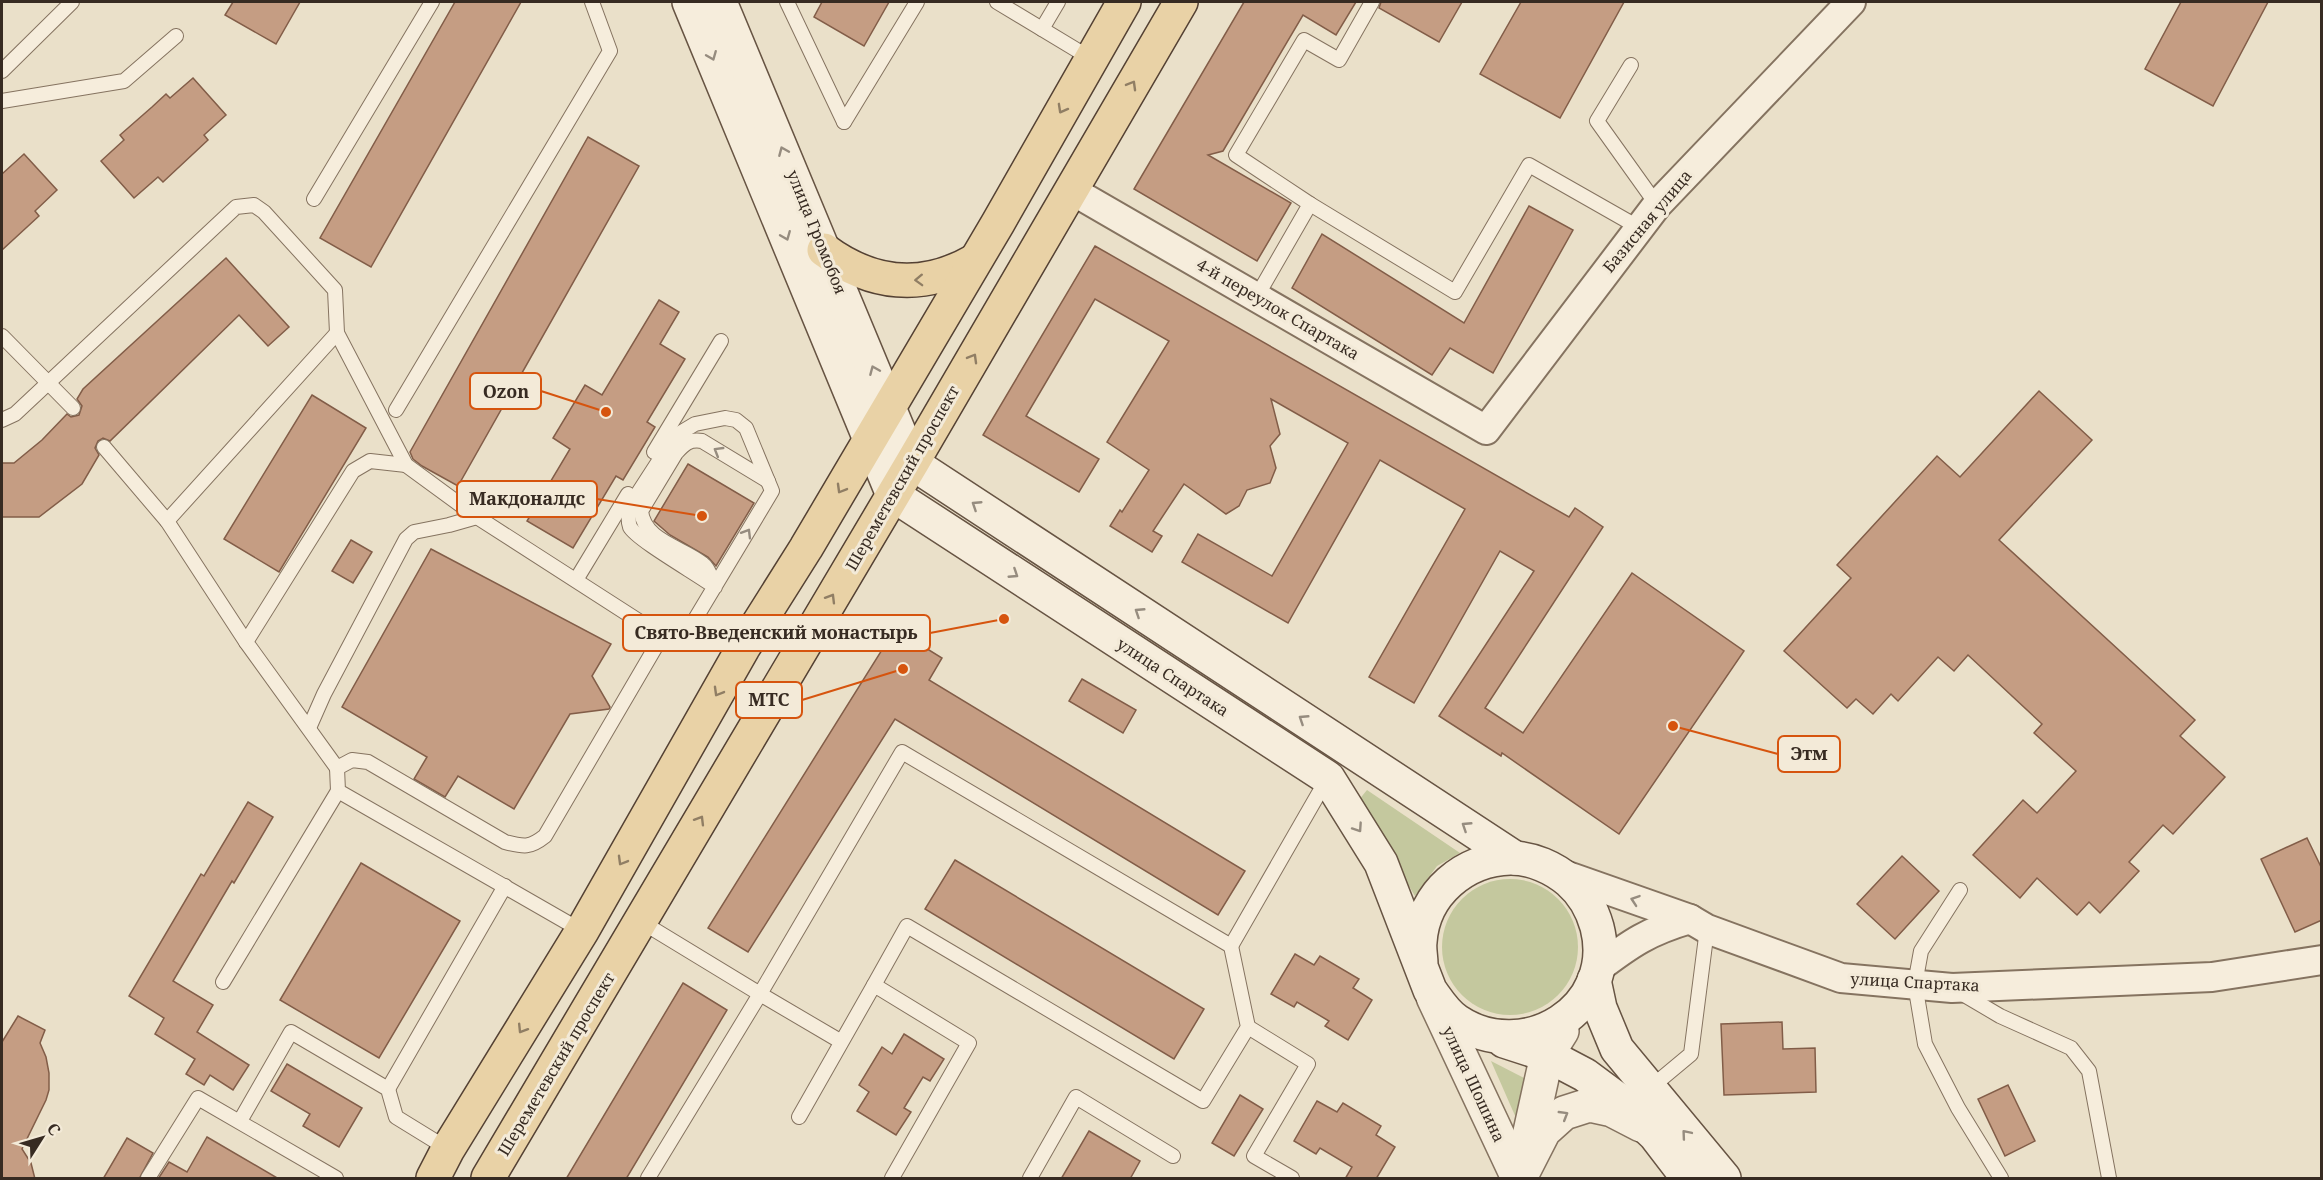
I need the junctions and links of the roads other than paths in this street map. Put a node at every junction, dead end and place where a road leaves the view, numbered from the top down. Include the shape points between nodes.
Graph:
1 (72, 2) edge
2 (432, 2) edge
3 (592, 2) edge
4 (689, 2) edge
5 (720, 2) edge
6 (788, 2) edge
7 (917, 2) edge
8 (997, 2) edge
9 (1058, 2) edge
10 (1124, 2) edge
11 (1181, 2) edge
12 (1372, 2) edge
13 (1851, 2) edge
14 (1042, 29) junction
15 (176, 36) dead end
16 (1090, 58) junction
17 (1631, 65) dead end
18 (2, 71) edge
19 (2, 101) edge
20 (1071, 190) junction
21 (314, 199) dead end
22 (1310, 204) junction
23 (1657, 205) junction
24 (1638, 227) junction
25 (824, 250) junction
26 (974, 261) junction
27 (1257, 296) junction
28 (337, 333) junction
29 (2, 336) edge
30 (721, 341) dead end
31 (48, 382) junction
32 (889, 406) junction
33 (73, 408) dead end
34 (396, 410) dead end
35 (2, 420) edge
36 (1486, 430) joint
37 (870, 438) junction
38 (104, 447) dead end
39 (912, 463) junction
40 (406, 465) junction
41 (768, 481) junction
42 (893, 495) junction
43 (477, 517) junction
44 (167, 521) junction
45 (576, 580) junction
46 (716, 585) junction
47 (694, 621) junction
48 (662, 636) junction
49 (246, 642) junction
50 (743, 648) junction
51 (309, 728) junction
52 (337, 768) junction
53 (1328, 778) junction
54 (338, 791) junction
55 (1515, 858) junction
56 (1562, 874) junction
57 (505, 886) junction
58 (1960, 890) dead end
59 (640, 921) junction
60 (1698, 924) junction
61 (582, 931) junction
62 (1231, 945) junction
63 (622, 952) junction
64 (2322, 960) edge
65 (1596, 975) junction
66 (1426, 977) junction
67 (223, 982) dead end
68 (1915, 984) junction
69 (874, 985) junction
70 (1952, 988) junction
71 (760, 994) junction
72 (1573, 1012) junction
73 (1248, 1027) junction
74 (1490, 1036) junction
75 (840, 1041) junction
76 (1547, 1055) junction
77 (388, 1089) junction
78 (1649, 1089) junction
79 (799, 1117) dead end
80 (240, 1121) junction
81 (1655, 1135) junction
82 (448, 1149) junction
83 (1173, 1156) dead end
84 (489, 1177) edge
85 (148, 1179) edge
86 (336, 1179) edge
87 (433, 1179) edge
88 (648, 1179) edge
89 (892, 1179) edge
90 (1030, 1179) edge
91 (1292, 1179) edge
92 (1519, 1179) edge
93 (1688, 1179) edge
94 (1724, 1179) edge
95 (2001, 1179) edge
96 (2109, 1179) edge

1 - 18 lane
2 - 21 lane
3 - 34 lane via 610,51
4 -> 37 main road, улица Громобоя
25 -> 5 main road, улица Громобоя
6 - 7 lane via 844,122
8 - 14 lane
9 - 14 lane
10 - 16 main road
20 -> 11 main road, Шереметевский проспект
12 - 22 lane via 1339,60 1304,40 1236,155
13 - 23 street, Базисная улица
14 - 16 lane
15 - 19 lane via 124,81
16 -> 26 main road
17 - 23 lane via 1597,121
20 - 27 street, 4-й переулок Спартака
39 -> 20 main road, Шереметевский проспект
22 - 24 lane via 1455,292 1529,165
22 - 27 lane
23 - 24 street, Базисная улица
24 - 36 street, Базисная улица
26 -> 25 main road via 930,279 900,280 862,274
32 -> 25 main road, улица Громобоя
26 - 32 main road
27 - 36 street, 4-й переулок Спартака
28 - 31 lane via 335,290 264,212 254,205 236,207
28 - 40 lane
28 - 44 lane
29 - 31 lane
30 - 45 lane
31 - 33 lane
31 - 35 lane via 15,414
32 - 37 main road
32 - 39 main road, улица Громобоя
37 - 42 main road
37 -> 50 main road
38 - 44 lane
39 - 42 main road, Шереметевский проспект
55 -> 39 main road
40 - 43 lane
40 - 49 lane via 370,461 354,471
46 -> 41 lane via 772,491
41 -> 46 lane via 702,441 692,440 676,453 641,511 647,531 705,565
41 - 46 lane via 746,428 736,420 713,420 695,424 675,436 631,504 630,527 639,537
42 -> 53 main road, улица Спартака
59 -> 42 main road, Шереметевский проспект
43 - 45 lane
43 - 51 lane via 414,532 406,539
44 - 49 lane
45 - 48 lane
46 - 47 lane
47 - 48 lane
47 - 50 lane
48 - 52 lane via 545,836 534,845 506,842 368,762 352,760
49 - 51 lane
50 -> 61 main road
51 - 52 lane
52 - 54 lane
53 - 62 lane
53 -> 66 main road, улица Спартака via 1381,863
54 - 57 lane
54 - 67 lane
55 - 56 main road via 1539,863
55 - 66 main road via 1470,867 1450,880 1435,898 1420,941
60 -> 56 street, улица Спартака
56 - 65 main road via 1586,900 1594,916 1600,951
57 - 61 lane
57 - 77 lane
58 - 68 lane via 1921,951
59 - 63 main road, Шереметевский проспект
59 - 71 lane
60 - 65 street via 1650,933 1632,943
60 - 68 street, улица Спартака via 1841,978
60 - 78 lane via 1691,1054
61 - 63 main road, Шереметевский проспект
61 -> 82 main road
62 - 71 lane via 902,752
62 - 73 lane
63 - 84 main road, Шереметевский проспект
64 - 70 street, улица Спартака via 2212,977
65 - 72 main road
65 - 78 main road via 1600,1008 1617,1049
66 - 74 main road via 1441,1006 1455,1020
66 - 92 main road, улица Шошина
68 - 70 street, улица Спартака
68 - 95 lane via 1925,1044
69 - 73 lane via 907,926 1203,1101
69 - 75 lane
69 - 89 lane via 969,1043
70 - 96 lane via 2000,1016 2071,1048 2089,1071
71 - 75 lane
71 - 88 lane
72 - 74 main road via 1556,1026 1535,1035
72 - 76 main road
73 - 91 lane via 1308,1064 1254,1156
74 - 76 main road
75 - 79 lane
76 - 81 main road via 1585,1075
76 - 92 main road
77 - 80 lane via 291,1032
77 - 82 lane via 396,1117
94 -> 78 main road
80 - 85 lane via 198,1098
80 - 86 lane
92 -> 81 main road via 1544,1131 1564,1113 1589,1105 1612,1110
81 - 93 main road
82 - 84 main road, Шереметевский проспект
82 - 87 main road
83 - 90 lane via 1076,1097

